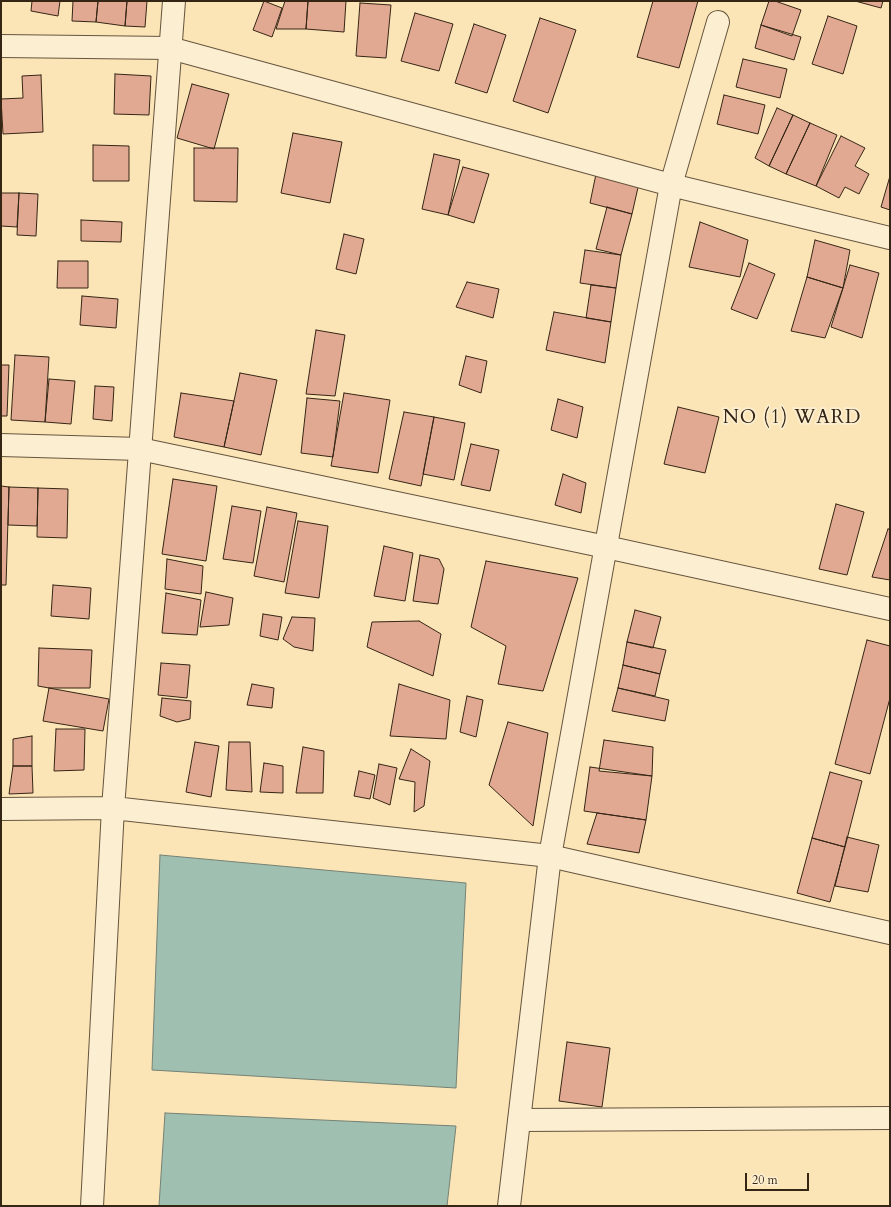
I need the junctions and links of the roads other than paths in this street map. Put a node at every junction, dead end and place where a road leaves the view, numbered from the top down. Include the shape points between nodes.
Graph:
1 (174, 1) edge
2 (718, 22) dead end
3 (1, 46) edge
4 (170, 48) junction
5 (671, 186) junction
6 (890, 238) edge
7 (1, 445) edge
8 (140, 449) junction
9 (606, 547) junction
10 (890, 609) edge
11 (113, 808) junction
12 (1, 809) edge
13 (550, 856) junction
14 (890, 933) edge
15 (890, 1118) edge
16 (519, 1120) junction
17 (92, 1206) edge
18 (509, 1206) edge

1 - 4 street
2 - 5 street
3 - 4 street
4 - 5 street
4 - 8 street
5 - 6 street
5 - 9 street
7 - 8 street
8 - 9 street
8 - 11 street
9 - 10 street
9 - 13 street
11 - 12 street
11 - 13 street
11 - 17 street
13 - 14 street
13 - 16 street
15 - 16 street
16 - 18 street

